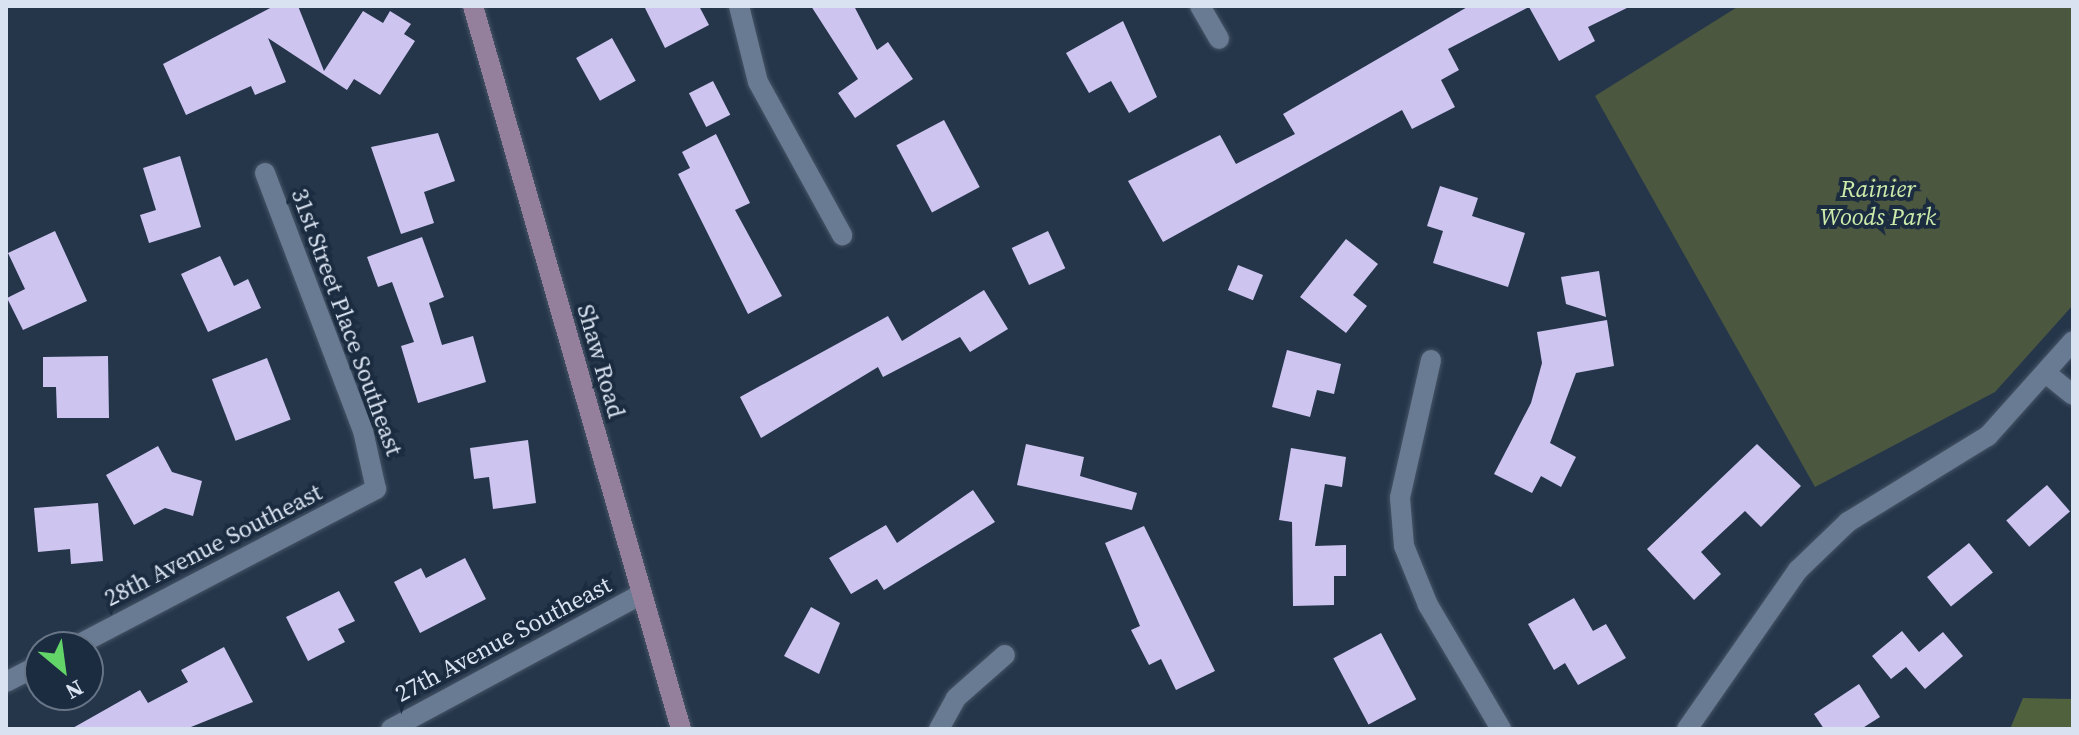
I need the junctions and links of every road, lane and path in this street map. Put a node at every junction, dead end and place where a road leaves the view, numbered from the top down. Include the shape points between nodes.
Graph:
1 (473, 6) edge
2 (739, 6) edge
3 (1200, 6) edge
4 (1219, 39) dead end
5 (265, 173) dead end
6 (842, 235) dead end
7 (2073, 341) edge
8 (1431, 360) dead end
9 (2047, 374) junction
10 (2073, 395) edge
11 (376, 489) joint
12 (640, 595) junction
13 (104, 631) edge
14 (1005, 655) dead end
15 (24, 673) edge
16 (6, 682) edge
17 (391, 729) edge
18 (681, 729) edge
19 (939, 729) edge
20 (1501, 729) edge
21 (1687, 729) edge

1 - 12 main road, Shaw Road
2 - 6 street via 758,82
3 - 4 street
5 - 11 street, 31st Street Place Southeast via 363,431
7 - 9 street
8 - 20 street via 1400,498 1404,546 1428,605
9 - 10 street
9 - 21 street via 1988,436 1848,522 1798,570
11 - 13 street, 28th Avenue Southeast
12 - 17 street, 27th Avenue Southeast
12 - 18 main road, Shaw Road
14 - 19 street via 956,698
15 - 16 street

